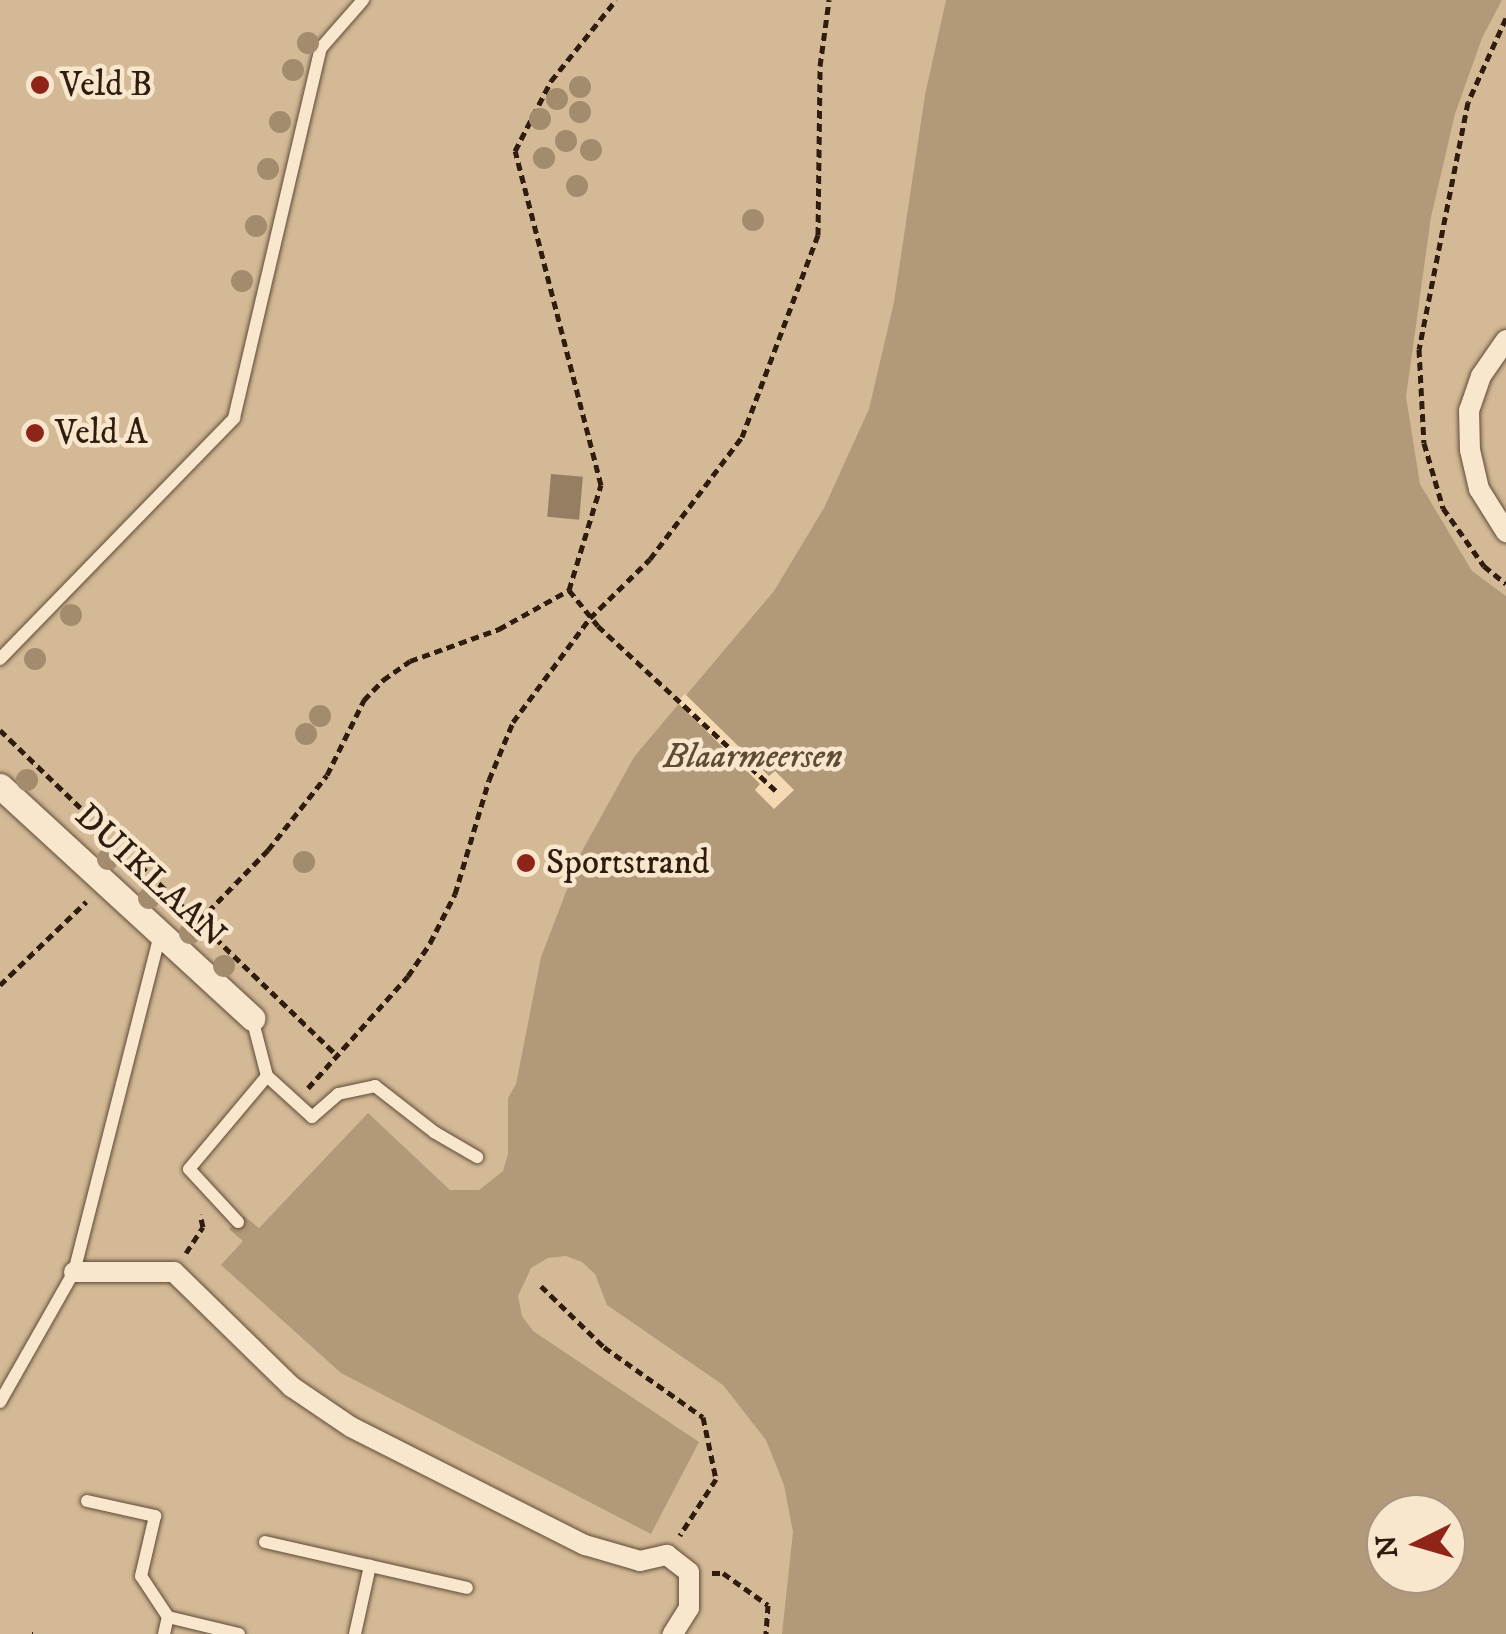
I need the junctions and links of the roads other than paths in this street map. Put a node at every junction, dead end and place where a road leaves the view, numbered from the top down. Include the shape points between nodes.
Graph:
1 (363, 0) edge
2 (1506, 340) edge
3 (1506, 532) edge
4 (0, 658) edge
5 (0, 786) edge
6 (160, 933) junction
7 (252, 1018) joint
8 (266, 1076) junction
9 (477, 1157) dead end
10 (238, 1222) dead end
11 (74, 1272) junction
12 (0, 1402) edge
13 (88, 1501) dead end
14 (265, 1542) dead end
15 (370, 1566) junction
16 (467, 1588) dead end
17 (168, 1618) junction
18 (164, 1634) edge
19 (239, 1634) edge
20 (354, 1634) edge
21 (672, 1634) edge

1 - 4 lane via 321,48 234,418
2 - 3 street via 1481,376 1469,410 1479,489
5 - 6 street, DUIKLAAN
6 - 7 street, DUIKLAAN
6 - 11 lane
7 - 8 lane
8 - 9 lane via 312,1117 338,1094 375,1086
8 - 10 lane via 188,1169
11 - 12 lane
11 - 21 street via 174,1272 292,1387 352,1427 585,1545 640,1562 667,1555 689,1572 689,1608
13 - 17 lane via 155,1516 141,1576
14 - 15 lane
15 - 16 lane
15 - 20 lane
17 - 18 lane
17 - 19 lane

